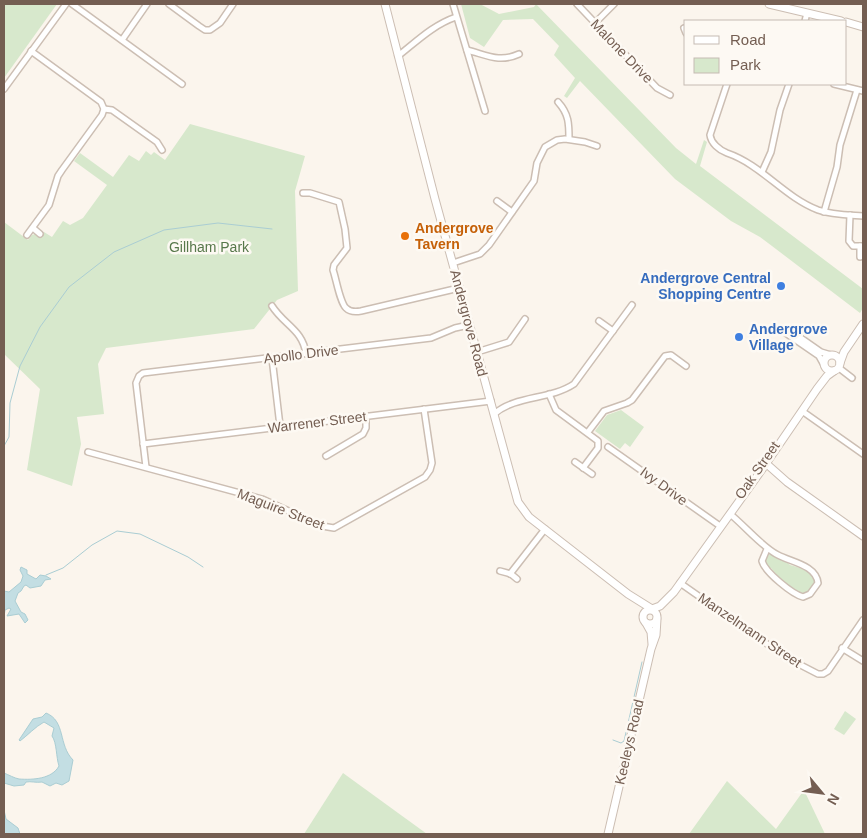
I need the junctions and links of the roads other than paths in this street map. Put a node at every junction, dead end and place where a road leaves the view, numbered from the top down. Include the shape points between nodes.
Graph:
1 (66, 4) edge
2 (72, 4) edge
3 (147, 4) edge
4 (169, 4) edge
5 (233, 4) edge
6 (385, 4) edge
7 (453, 4) edge
8 (577, 4) edge
9 (614, 4) edge
10 (769, 4) edge
11 (807, 13) junction
12 (456, 17) junction
13 (806, 20) edge
14 (838, 20) edge
15 (847, 22) edge
16 (595, 23) junction
17 (863, 26) edge
18 (122, 40) junction
19 (467, 50) junction
20 (31, 51) junction
21 (519, 54) dead end
22 (398, 56) junction
23 (182, 84) dead end
24 (727, 85) edge
25 (790, 85) edge
26 (838, 85) edge
27 (4, 89) edge
28 (857, 90) junction
29 (863, 91) edge
30 (670, 95) dead end
31 (558, 102) dead end
32 (104, 109) junction
33 (485, 111) dead end
34 (569, 139) junction
35 (597, 146) dead end
36 (162, 150) dead end
37 (762, 172) junction
38 (303, 192) dead end
39 (497, 202) dead end
40 (512, 212) junction
41 (824, 212) junction
42 (850, 215) junction
43 (863, 216) edge
44 (32, 228) junction
45 (40, 234) dead end
46 (27, 236) dead end
47 (862, 246) edge
48 (860, 257) dead end
49 (453, 263) junction
50 (459, 288) junction
51 (632, 304) dead end
52 (272, 306) dead end
53 (525, 319) dead end
54 (598, 321) dead end
55 (863, 324) edge
56 (469, 325) junction
57 (613, 331) junction
58 (854, 338) junction
59 (477, 352) junction
60 (306, 354) junction
61 (832, 355) junction
62 (272, 358) junction
63 (824, 365) junction
64 (686, 366) dead end
65 (837, 367) junction
66 (133, 373) dead end
67 (139, 377) junction
68 (852, 378) dead end
69 (817, 389) junction
70 (549, 394) junction
71 (491, 402) junction
72 (506, 405) junction
73 (424, 409) junction
74 (800, 413) junction
75 (494, 414) junction
76 (366, 416) junction
77 (280, 426) junction
78 (588, 432) junction
79 (143, 444) junction
80 (608, 447) dead end
81 (88, 452) dead end
82 (863, 454) edge
83 (326, 456) dead end
84 (574, 462) dead end
85 (763, 465) junction
86 (146, 467) junction
87 (584, 468) junction
88 (592, 474) dead end
89 (729, 513) junction
90 (720, 526) junction
91 (544, 529) junction
92 (863, 536) edge
93 (767, 549) junction
94 (500, 572) dead end
95 (510, 574) junction
96 (517, 579) dead end
97 (680, 582) junction
98 (674, 592) junction
99 (628, 594) junction
100 (652, 609) junction
101 (657, 618) junction
102 (644, 620) junction
103 (863, 620) edge
104 (842, 648) junction
105 (652, 649) junction
106 (863, 661) edge
107 (608, 834) edge

1 - 20 street
2 - 18 street
3 - 18 street
4 - 5 street via 205,30 220,22
6 - 22 street, Andergrove Road
7 - 12 street
8 - 16 street, Malone Drive
9 - 16 street
10 - 11 street
11 - 13 street
11 - 14 street
12 - 19 street
12 - 22 street via 434,27
15 - 17 street
16 - 30 street, Malone Drive via 658,88
18 - 23 street
19 - 21 street via 499,59
19 - 33 street
20 - 27 street
20 - 32 street via 101,102
22 - 49 street, Andergrove Road
24 - 37 street via 710,140 724,152
25 - 37 street via 780,110 771,152
26 - 28 street
28 - 29 street
28 - 41 street
31 - 34 street via 567,114
32 - 36 street via 112,110 157,142
32 - 44 street via 58,176 49,205
34 - 35 street
34 - 40 street via 557,140 545,147 537,163 534,181
37 - 41 street via 797,198
38 - 50 street via 339,202 347,248 333,270 346,308 361,311
39 - 40 street
40 - 49 street via 480,254
41 - 42 street
42 - 43 street
42 - 47 street via 849,241 853,246
44 - 45 street
44 - 46 street
47 - 48 street
49 - 50 street, Andergrove Road
50 - 56 street, Andergrove Road
51 - 57 street
52 - 60 street via 282,320 301,336
53 - 59 street via 508,342
54 - 57 street
55 - 58 street, Oak Street
56 - 59 street, Andergrove Road
56 - 60 street, Apollo Drive via 431,338
57 - 70 street via 576,382
58 - 61 street, Oak Street
58 - 65 street, Oak Street
59 - 71 street, Andergrove Road
60 - 62 street, Apollo Drive
61 - 63 street
61 - 63 street via 819,351 787,331 819,356
61 - 65 street via 838,357
62 - 67 street, Apollo Drive via 151,372
62 - 77 street
63 - 65 street via 829,370
63 - 69 street, Oak Street
64 - 78 street via 671,355 665,356 632,400 605,410
65 - 68 street
65 - 69 street, Oak Street
66 - 67 street
67 - 79 street via 136,383
69 - 74 street, Oak Street
70 - 72 street
70 - 78 street via 556,410
71 - 72 street, Warrener Street
71 - 73 street, Warrener Street
71 - 75 street, Andergrove Road
72 - 75 street
73 - 76 street, Warrener Street
73 - 86 street, Maguire Street via 432,463 428,474 334,528 322,526 262,499
74 - 82 street
74 - 85 street, Oak Street
75 - 91 street, Andergrove Road via 517,499 527,514
76 - 77 street, Warrener Street
76 - 83 street via 363,434
77 - 79 street, Warrener Street
78 - 87 street via 599,445
79 - 86 street
80 - 90 street, Ivy Drive
81 - 86 street, Maguire Street
84 - 87 street
85 - 89 street, Oak Street
85 - 92 street
87 - 88 street
89 - 90 street, Oak Street
89 - 93 street
90 - 97 street, Oak Street
91 - 95 street
91 - 99 street, Andergrove Road
93 - 93 street via 815,575 818,584 810,594 804,597 796,594 765,568 762,561
94 - 95 street
95 - 96 street
97 - 98 street, Oak Street
97 - 104 street, Manzelmann Street via 787,658 816,673 828,671
98 - 100 street, Oak Street via 659,607
98 - 101 street, Oak Street
99 - 100 street, Andergrove Road
99 - 102 street, Andergrove Road via 640,608
100 - 101 street
100 - 102 street via 644,611
101 - 102 street via 653,624
101 - 105 street, Keeleys Road
102 - 105 street, Keeleys Road via 652,634
103 - 104 street
104 - 106 street
105 - 107 street, Keeleys Road

